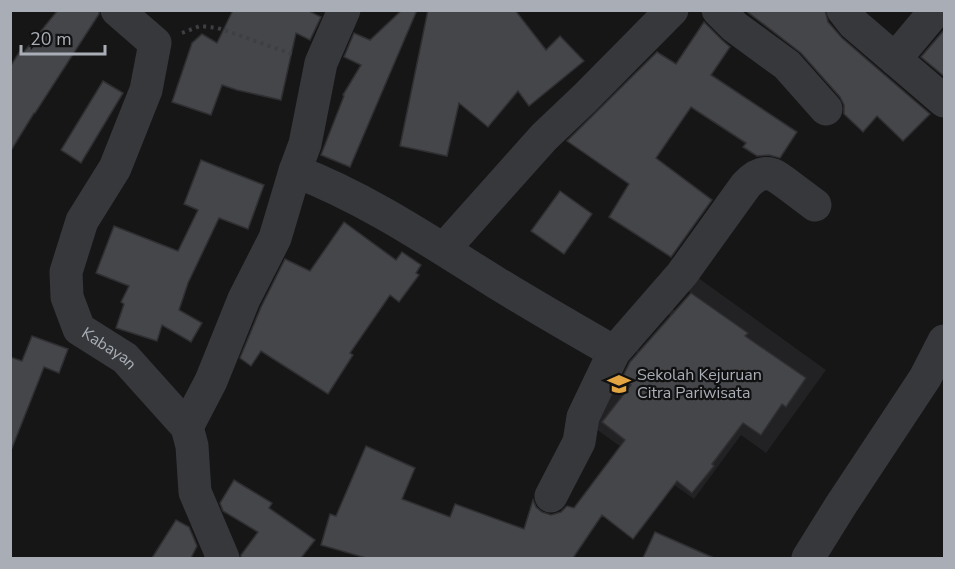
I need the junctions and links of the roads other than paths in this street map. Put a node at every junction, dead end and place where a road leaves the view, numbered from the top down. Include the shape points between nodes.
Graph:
1 (117, 10) edge
2 (344, 10) edge
3 (672, 10) edge
4 (718, 10) edge
5 (843, 10) edge
6 (936, 10) edge
7 (895, 59) junction
8 (945, 101) edge
9 (826, 109) dead end
10 (295, 171) junction
11 (814, 205) dead end
12 (444, 249) junction
13 (945, 341) edge
14 (614, 352) junction
15 (187, 427) junction
16 (551, 496) dead end
17 (223, 558) edge
18 (808, 558) edge

1 - 15 street, Kabayan via 155,43 146,90 115,168 82,221 66,272 67,297 78,329 125,358
2 - 10 street via 321,63 305,144
3 - 12 street via 544,137
4 - 9 street via 787,65
5 - 7 street
6 - 7 street
7 - 8 street
10 - 12 street via 347,194
10 - 15 street via 275,238
11 - 14 street via 775,174 755,176 682,274
12 - 14 street
13 - 18 street
14 - 16 street via 583,417 579,442
15 - 17 street via 195,492

